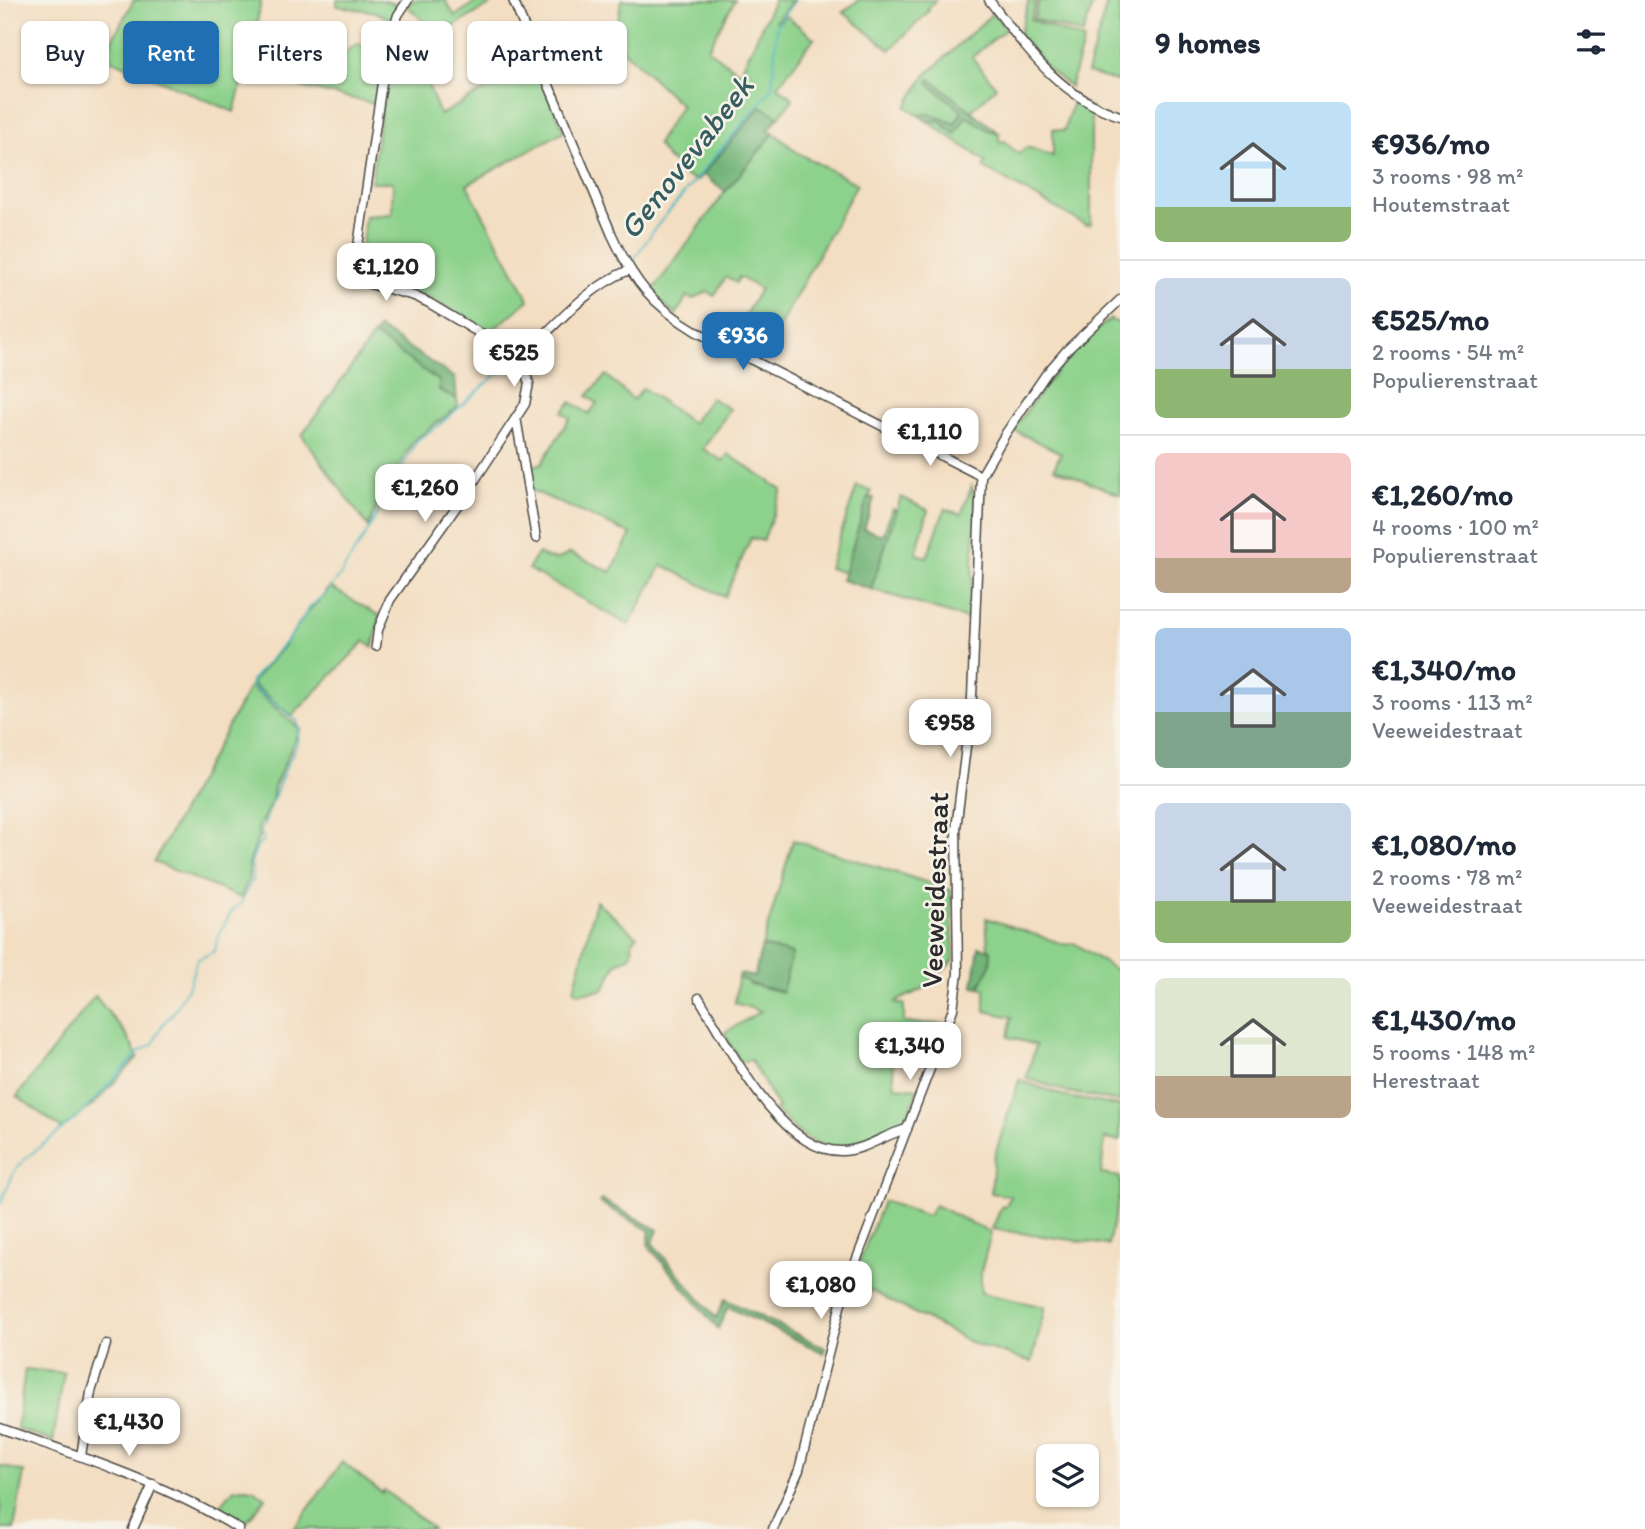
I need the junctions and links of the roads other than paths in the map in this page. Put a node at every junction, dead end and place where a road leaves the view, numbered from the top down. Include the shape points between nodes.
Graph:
1 (408, 0) edge
2 (513, 0) edge
3 (989, 0) edge
4 (1120, 116) edge
5 (629, 270) junction
6 (1120, 300) edge
7 (522, 364) junction
8 (516, 416) junction
9 (981, 476) junction
10 (536, 538) dead end
11 (376, 646) dead end
12 (699, 998) dead end
13 (907, 1129) junction
14 (106, 1344) dead end
15 (0, 1428) edge
16 (81, 1456) junction
17 (153, 1484) junction
18 (133, 1529) edge
19 (239, 1529) edge
20 (773, 1529) edge

1 - 7 street via 387,49 351,279 429,303
2 - 5 street
3 - 4 street via 1055,81
5 - 7 street via 612,276 584,298 526,353
5 - 9 street via 657,303 696,332
6 - 9 street via 1046,373
7 - 8 street via 528,396
8 - 10 street
8 - 11 street via 390,600
9 - 13 street, Veeweidestraat via 972,697 956,829 958,973 948,1024
12 - 13 street via 765,1103 806,1141 829,1150 848,1150
13 - 20 street, Veeweidestraat via 843,1295 799,1470
14 - 16 street via 91,1392
15 - 16 street
16 - 17 street
17 - 18 street
17 - 19 street

